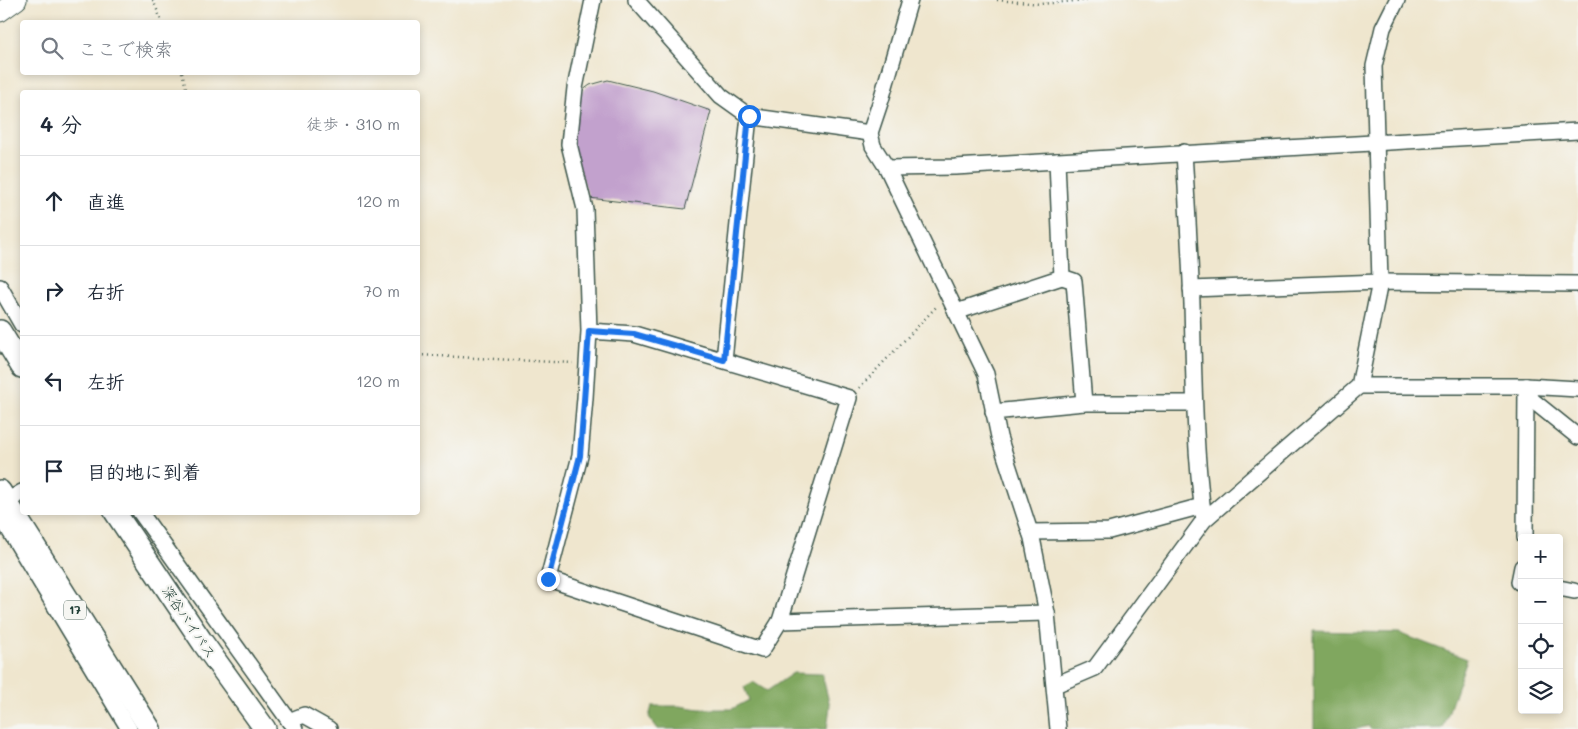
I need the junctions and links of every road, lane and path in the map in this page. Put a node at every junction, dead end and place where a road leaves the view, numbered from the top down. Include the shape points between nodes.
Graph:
1 (16, 0) edge
2 (153, 0) edge
3 (593, 0) edge
4 (636, 0) edge
5 (910, 0) edge
6 (997, 0) edge
7 (1087, 0) edge
8 (1397, 0) edge
9 (0, 12) edge
10 (161, 20) edge
11 (183, 75) edge
12 (186, 90) edge
13 (749, 116) junction
14 (1578, 130) edge
15 (870, 133) junction
16 (1376, 142) junction
17 (1184, 152) junction
18 (1057, 160) junction
19 (887, 168) junction
20 (1062, 277) junction
21 (1380, 282) junction
22 (1578, 284) edge
23 (0, 287) edge
24 (1191, 289) junction
25 (952, 305) junction
26 (20, 322) edge
27 (0, 331) edge
28 (589, 331) junction
29 (420, 354) edge
30 (724, 360) junction
31 (586, 363) junction
32 (20, 364) edge
33 (1359, 386) junction
34 (1526, 386) junction
35 (1578, 389) edge
36 (849, 398) junction
37 (1084, 403) junction
38 (1194, 403) junction
39 (993, 412) junction
40 (1578, 437) edge
41 (6, 502) edge
42 (1203, 513) junction
43 (117, 515) edge
44 (142, 515) edge
45 (1030, 532) junction
46 (1525, 534) edge
47 (1047, 613) junction
48 (780, 621) junction
49 (1055, 685) junction
50 (292, 725) edge
51 (129, 729) edge
52 (150, 729) edge
53 (265, 729) edge
54 (329, 729) edge
55 (1058, 729) edge

1 - 9 main road
2 - 10 path
3 - 28 street via 575,88 569,144 585,208
4 - 13 street via 721,96
5 - 15 street
6 - 7 path via 1040,4
8 - 16 street via 1383,28 1374,66
11 - 12 path
13 - 15 street
13 - 30 street
14 - 16 street
15 - 19 street via 873,146
16 - 17 street
16 - 21 street
17 - 18 street
17 - 24 street
18 - 19 street
18 - 20 street
19 - 25 street
20 - 25 street
20 - 37 street via 1074,281
21 - 22 street
21 - 24 street
21 - 33 street
23 - 26 street
24 - 38 street
25 - 36 path via 936,307
25 - 39 street via 986,374
27 - 32 highway
28 - 30 street via 634,334
28 - 31 street
29 - 31 path
30 - 36 street
31 - 48 street via 580,456 548,579 762,650
33 - 34 street
33 - 42 street
34 - 35 street
34 - 40 street via 1532,400
34 - 46 street
36 - 48 street
37 - 38 street
37 - 39 street
38 - 42 street
39 - 45 street
41 - 51 street
41 - 52 highway, 17
42 - 45 street via 1109,531
42 - 49 street via 1095,668
43 - 53 highway, 深谷バイパス
44 - 50 street
45 - 47 street
47 - 48 street
47 - 49 street
49 - 55 street
50 - 54 street via 304,714

